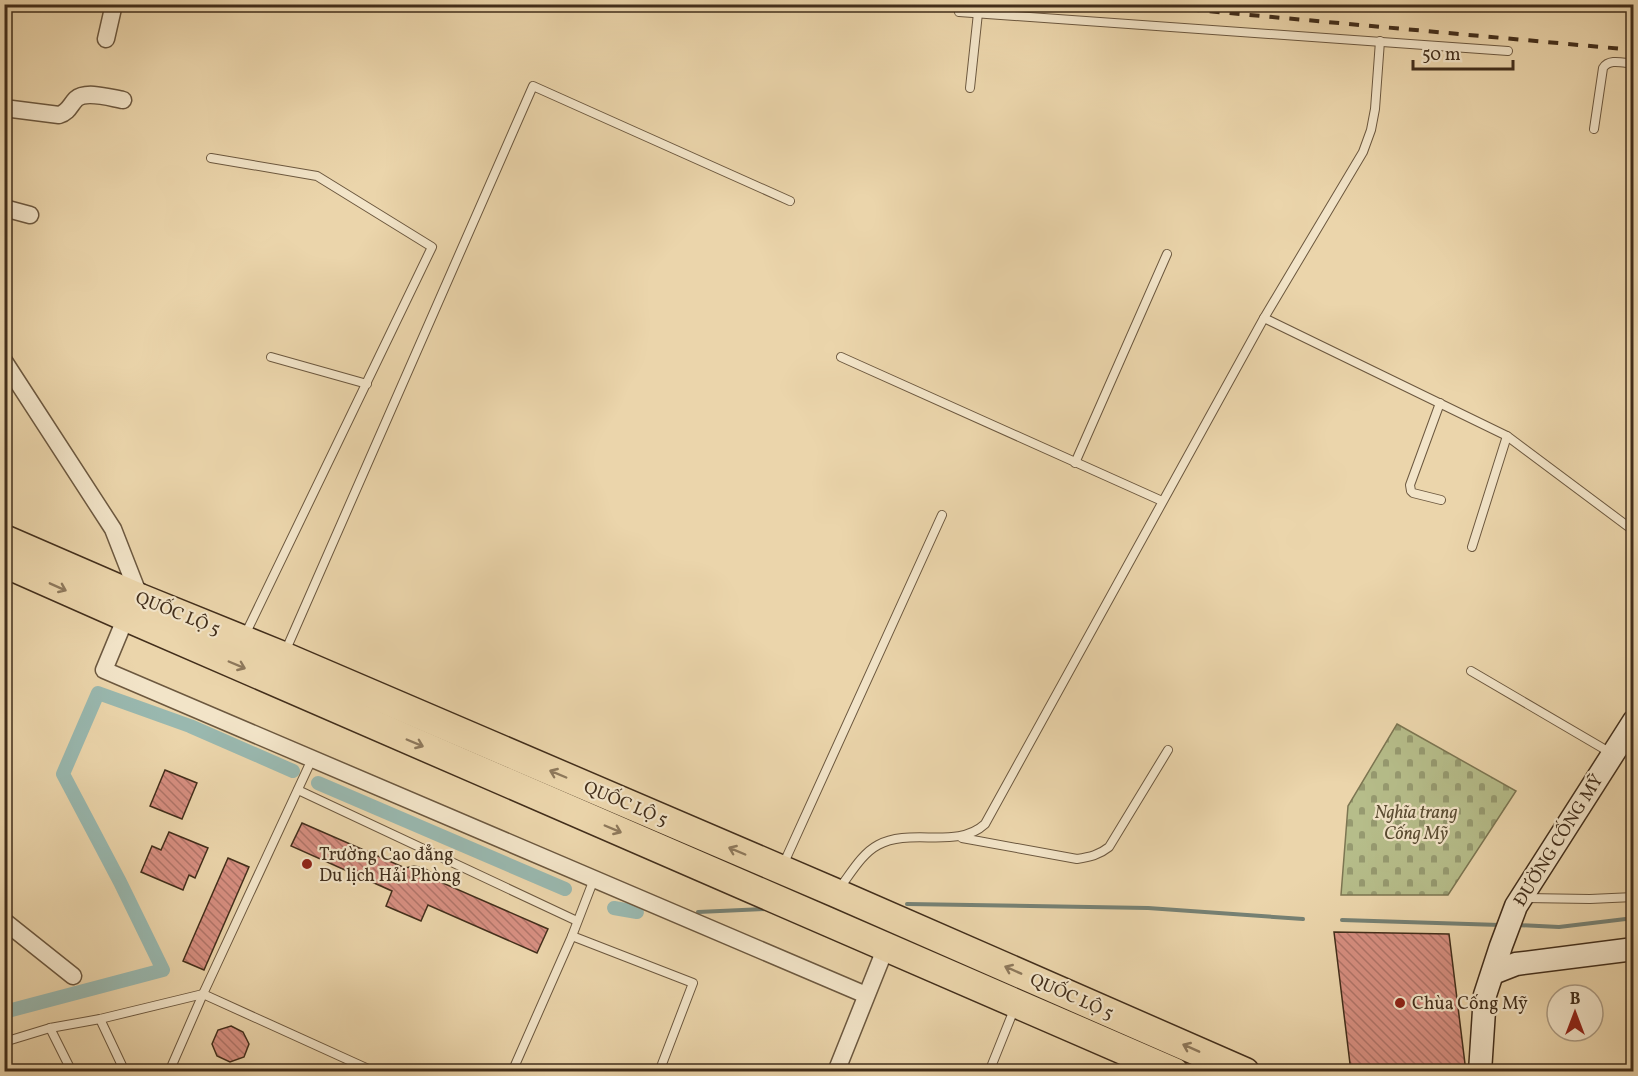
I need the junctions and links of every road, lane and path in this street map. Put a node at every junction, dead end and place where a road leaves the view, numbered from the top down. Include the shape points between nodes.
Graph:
1 (114, 4) edge
2 (959, 12) dead end
3 (978, 13) junction
4 (106, 39) dead end
5 (1380, 41) junction
6 (1508, 51) dead end
7 (1634, 64) edge
8 (970, 88) dead end
9 (123, 100) dead end
10 (4, 108) edge
11 (1594, 129) dead end
12 (212, 158) dead end
13 (790, 201) dead end
14 (4, 208) edge
15 (30, 215) dead end
16 (1167, 254) dead end
17 (1264, 318) junction
18 (271, 357) dead end
19 (841, 357) dead end
20 (4, 361) edge
21 (367, 384) junction
22 (1440, 403) junction
23 (1507, 436) junction
24 (1076, 463) junction
25 (1441, 500) dead end
26 (1162, 501) junction
27 (942, 515) dead end
28 (1634, 531) edge
29 (4, 538) edge
30 (1472, 547) dead end
31 (4, 563) edge
32 (133, 608) junction
33 (243, 640) junction
34 (284, 656) junction
35 (1471, 671) dead end
36 (1634, 721) edge
37 (1168, 750) dead end
38 (1612, 754) junction
39 (312, 759) junction
40 (298, 790) junction
41 (956, 837) junction
42 (781, 870) junction
43 (594, 879) junction
44 (836, 892) junction
45 (1634, 897) edge
46 (1519, 902) junction
47 (4, 921) edge
48 (578, 921) junction
49 (572, 936) junction
50 (886, 947) junction
51 (1634, 949) edge
52 (1493, 973) junction
53 (73, 976) dead end
54 (203, 994) junction
55 (866, 996) junction
56 (1017, 1004) junction
57 (100, 1019) junction
58 (50, 1028) junction
59 (4, 1042) edge
60 (72, 1071) edge
61 (125, 1071) edge
62 (169, 1071) edge
63 (375, 1071) edge
64 (512, 1071) edge
65 (659, 1071) edge
66 (836, 1071) edge
67 (989, 1071) edge
68 (1174, 1071) edge
69 (1245, 1071) edge
70 (1480, 1071) edge

1 - 4 street
2 - 3 lane
3 - 5 lane
3 - 8 lane
5 - 6 lane
5 - 17 lane via 1376,109 1363,152
7 - 11 lane via 1609,62 1602,68
9 - 10 street via 84,94 59,114
12 - 21 lane via 317,176 432,247
13 - 34 lane via 533,86
14 - 15 street
16 - 24 lane
17 - 22 lane
17 - 26 lane
18 - 21 lane
19 - 24 lane
20 - 32 street via 113,529
21 - 33 lane
22 - 23 lane
22 - 25 lane via 1410,485 1413,493
23 - 28 lane
23 - 30 lane
24 - 26 lane
26 - 41 lane via 985,824 978,831
27 - 42 lane
29 - 32 highway, QUỐC LỘ 5
31 -> 32 highway, QUỐC LỘ 5
32 - 33 highway, QUỐC LỘ 5
32 - 39 street via 104,670
32 -> 50 highway, QUỐC LỘ 5
33 - 34 highway, QUỐC LỘ 5
42 -> 34 highway, QUỐC LỘ 5
35 - 38 lane
36 - 38 street, ĐƯỜNG CỐNG MỸ
37 - 41 lane via 1109,847 1101,853 1077,859
38 - 46 street, ĐƯỜNG CỐNG MỸ
39 - 40 lane
39 - 43 street
40 - 48 lane
40 - 54 lane
41 - 44 lane via 903,837 878,845
42 - 44 highway, QUỐC LỘ 5
43 - 48 lane
43 - 55 street
69 -> 44 highway, QUỐC LỘ 5
45 - 46 lane
46 - 52 street, ĐƯỜNG CỐNG MỸ
47 - 53 street
48 - 49 lane
49 - 64 lane
49 - 65 lane via 693,983
50 - 55 street
50 - 56 highway, QUỐC LỘ 5
51 - 52 street via 1516,964
52 - 70 street, ĐƯỜNG CỐNG MỸ via 1485,995
54 - 57 lane
54 - 62 lane
54 - 63 lane
55 - 66 street
56 - 67 lane
56 - 68 highway, QUỐC LỘ 5
57 - 58 lane
57 - 61 lane
58 - 59 lane
58 - 60 lane

